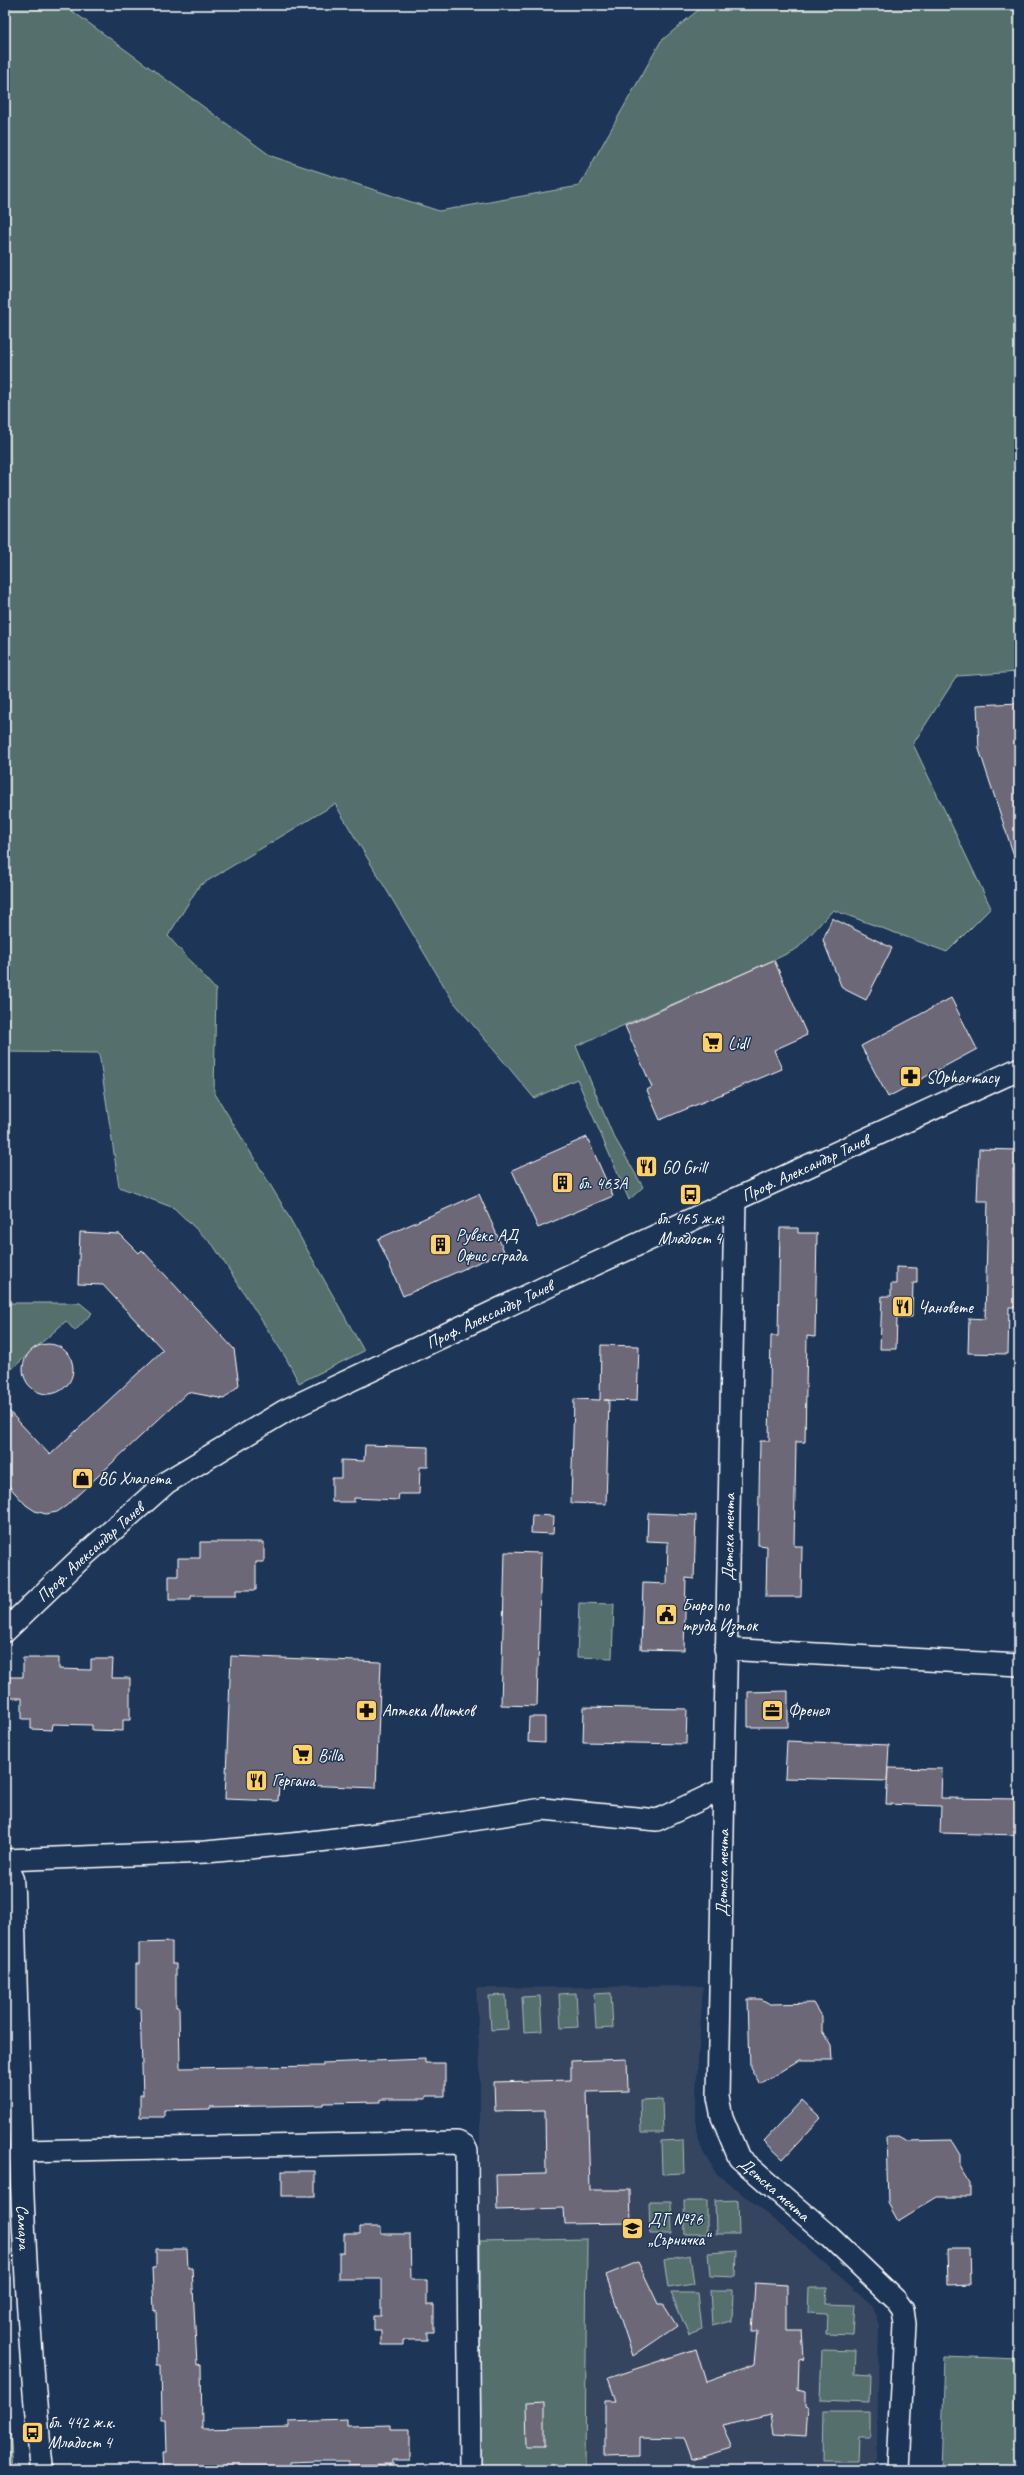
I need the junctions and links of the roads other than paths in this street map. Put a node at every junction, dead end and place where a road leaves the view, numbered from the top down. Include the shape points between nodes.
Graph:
1 (1019, 1069) edge
2 (735, 1199) junction
3 (5, 1631) edge
4 (725, 1649) junction
5 (1019, 1665) edge
6 (723, 1789) junction
7 (5, 1860) edge
8 (5, 1865) edge
9 (22, 2151) junction
10 (42, 2470) edge
11 (470, 2470) edge
12 (898, 2470) edge

1 - 2 street, Проф. Александър Танев
2 - 3 street, Проф. Александър Танев via 282,1413 167,1482 78,1561
2 - 4 street, Детска мечта
4 - 5 street
4 - 6 street, Детска мечта
6 - 7 street via 657,1820 543,1809 410,1830 302,1843 206,1852
6 - 12 street, Детска мечта via 718,2097 722,2117 739,2158 829,2236 896,2300 903,2310 905,2324
8 - 9 street, Самара via 12,1879 13,1892
9 - 10 street, Самара via 29,2321
9 - 11 street via 458,2142 464,2145 467,2151

